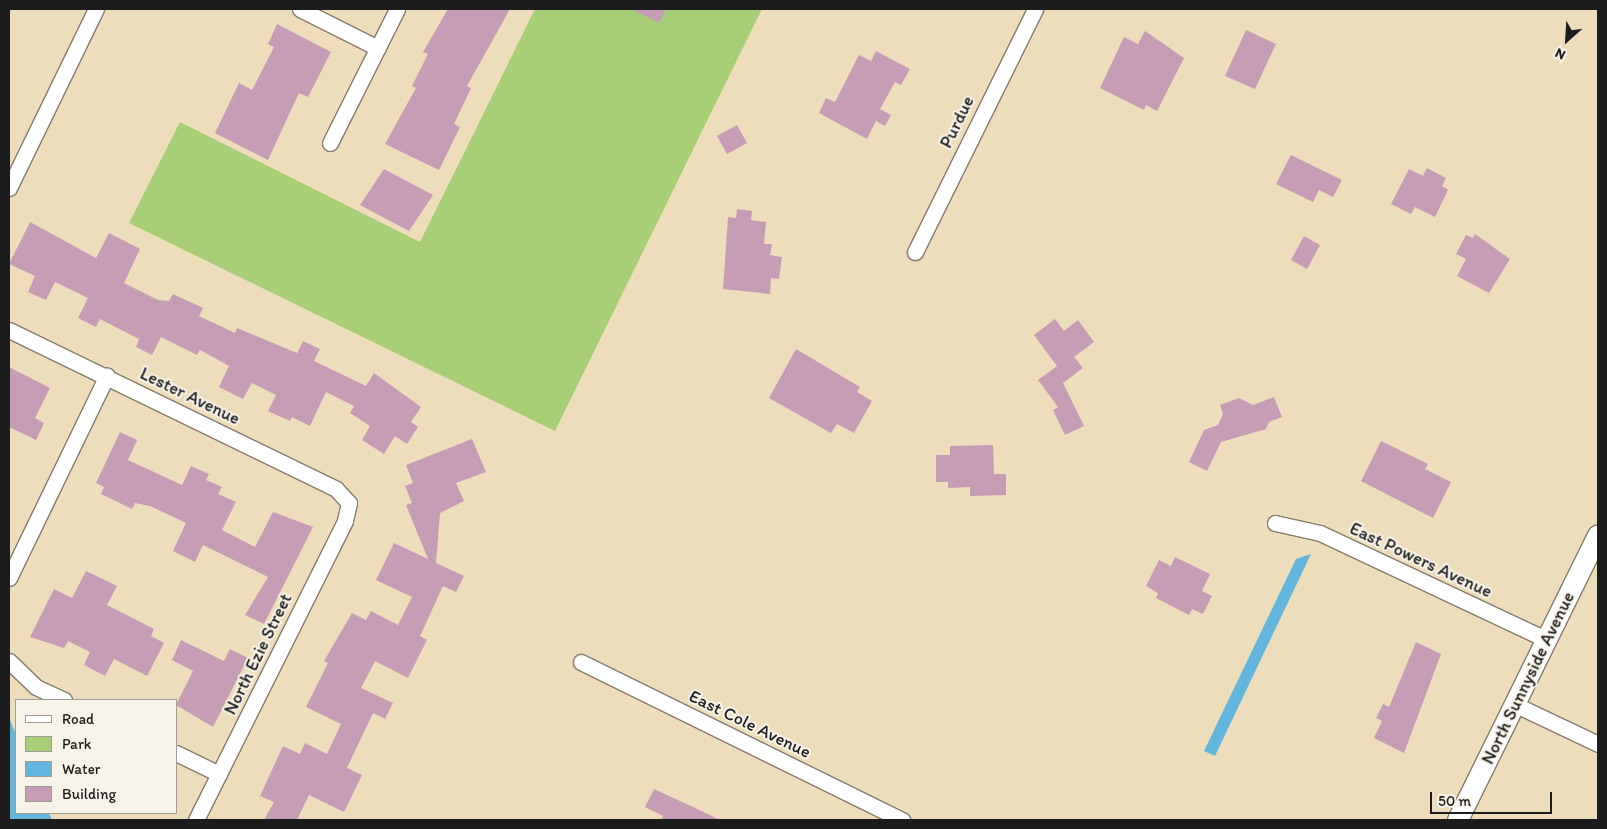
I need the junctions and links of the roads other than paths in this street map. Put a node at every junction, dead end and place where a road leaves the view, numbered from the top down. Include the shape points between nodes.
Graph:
1 (96, 9) edge
2 (300, 9) edge
3 (397, 9) edge
4 (1035, 9) edge
5 (378, 48) junction
6 (330, 143) dead end
7 (9, 188) edge
8 (915, 252) dead end
9 (9, 330) edge
10 (106, 375) junction
11 (349, 503) joint
12 (1275, 523) dead end
13 (1598, 536) edge
14 (9, 578) edge
15 (1547, 640) junction
16 (9, 661) edge
17 (581, 662) dead end
18 (62, 699) edge
19 (1516, 705) junction
20 (1598, 744) edge
21 (178, 754) edge
22 (220, 774) junction
23 (196, 820) edge
24 (902, 820) edge
25 (1458, 820) edge

1 - 7 street
2 - 5 street
3 - 5 street
4 - 8 street, Purdue
5 - 6 street
9 - 10 street, Lester Avenue
10 - 11 street, Lester Avenue via 336,489
10 - 14 street
11 - 22 street, North Ezie Street via 345,521
12 - 15 street, East Powers Avenue via 1320,533
13 - 15 main road, North Sunnyside Avenue
15 - 19 main road, North Sunnyside Avenue
16 - 18 street via 36,687
17 - 24 street, East Cole Avenue
19 - 20 street
19 - 25 main road, North Sunnyside Avenue
21 - 22 street
22 - 23 street, North Ezie Street

